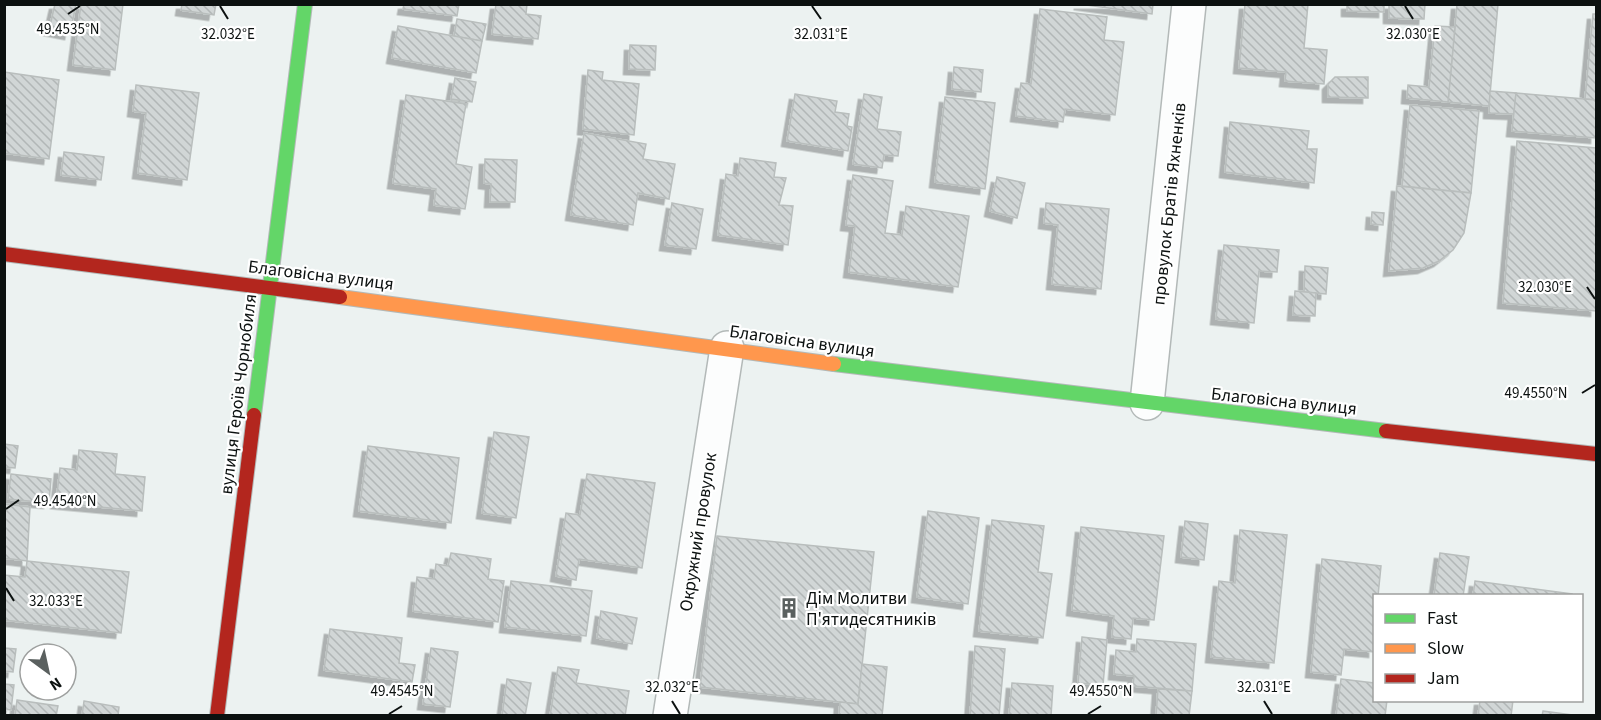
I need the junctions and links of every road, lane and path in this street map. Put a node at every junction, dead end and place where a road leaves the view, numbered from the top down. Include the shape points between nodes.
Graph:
1 (305, 4) edge
2 (1189, 4) edge
3 (4, 254) edge
4 (270, 286) junction
5 (727, 348) junction
6 (1147, 403) junction
7 (1596, 454) edge
8 (217, 716) edge
9 (670, 716) edge

1 - 4 main road, вулиця Героїв Чорнобиля
2 - 6 street, провулок Братів Яхненків
3 - 4 main road, Благовісна вулиця
4 - 5 main road, Благовісна вулиця
4 - 8 main road, вулиця Героїв Чорнобиля
5 - 6 main road, Благовісна вулиця
5 - 9 street, Окружний провулок
6 - 7 main road, Благовісна вулиця

